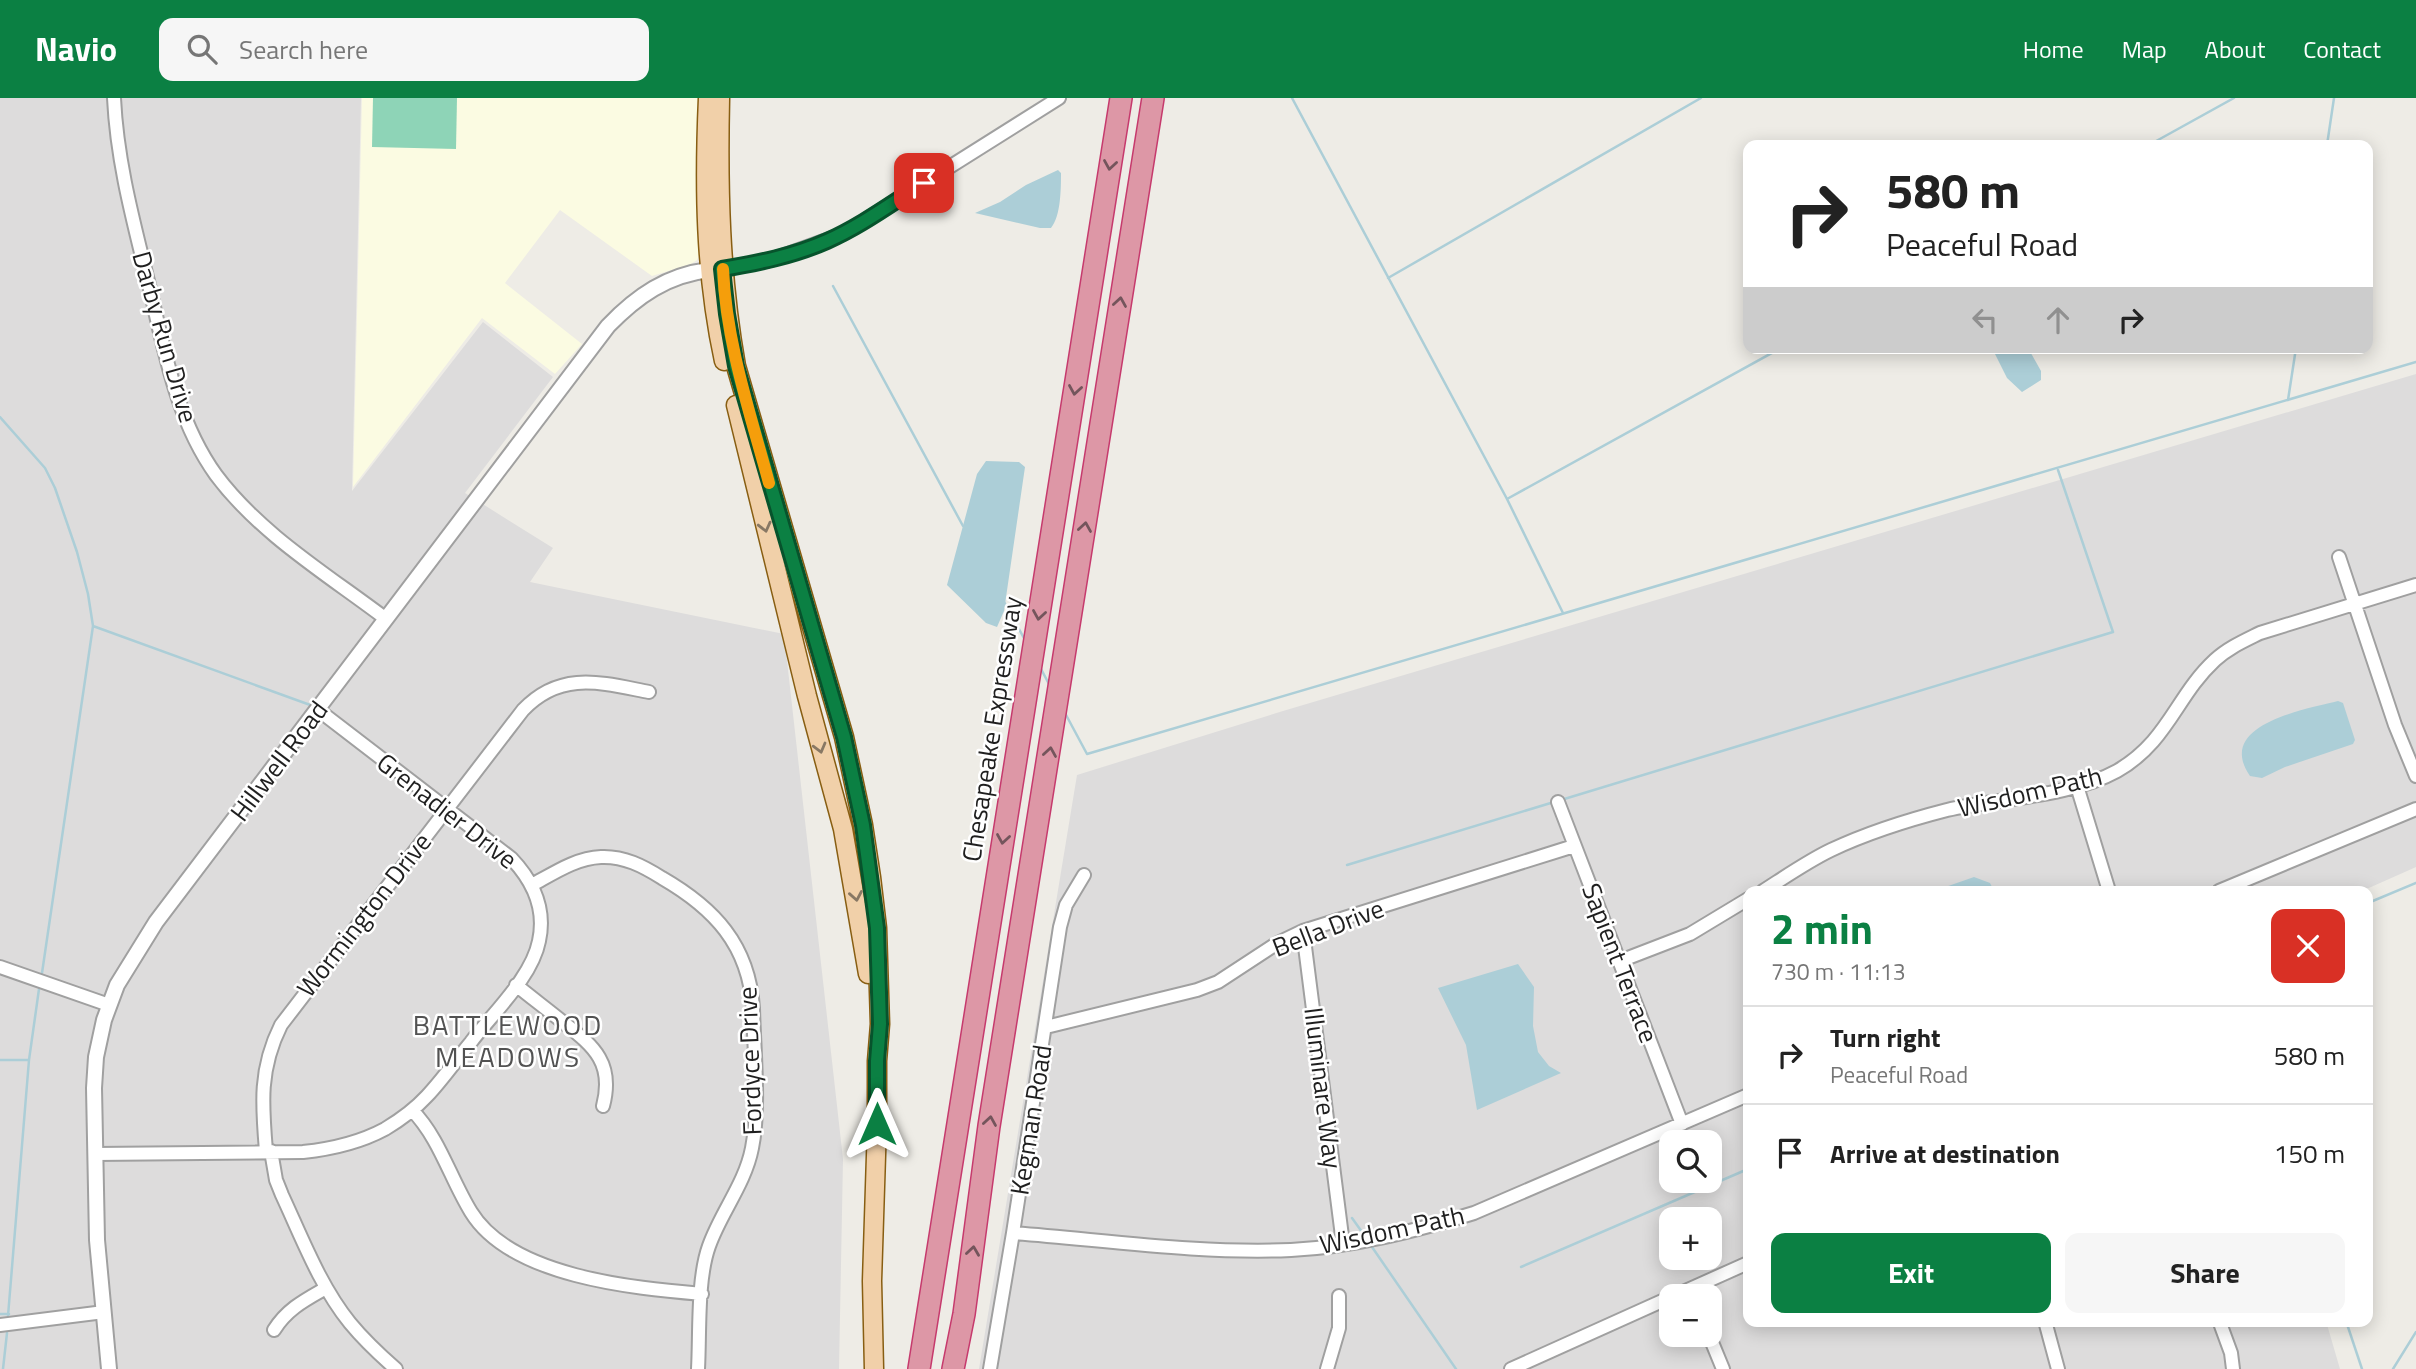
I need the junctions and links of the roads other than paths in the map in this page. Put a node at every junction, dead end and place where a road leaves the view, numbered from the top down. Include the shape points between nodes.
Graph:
1 (114, 98) edge
2 (708, 98) edge
3 (720, 98) edge
4 (1059, 98) edge
5 (1121, 98) edge
6 (1153, 98) edge
7 (716, 270) junction
8 (2339, 557) dead end
9 (2416, 585) edge
10 (2354, 604) junction
11 (386, 619) junction
12 (649, 692) dead end
13 (317, 709) junction
14 (2416, 776) edge
15 (2077, 786) junction
16 (1558, 802) dead end
17 (447, 808) junction
18 (2416, 809) edge
19 (1574, 846) junction
20 (1084, 875) dead end
21 (532, 885) junction
22 (1771, 886) edge
23 (2107, 886) edge
24 (2231, 886) edge
25 (1743, 902) edge
26 (1303, 931) junction
27 (1620, 961) junction
28 (0, 967) edge
29 (516, 985) junction
30 (109, 1005) junction
31 (1046, 1027) junction
32 (877, 1061) junction
33 (1743, 1097) edge
34 (603, 1106) dead end
35 (412, 1110) junction
36 (1682, 1124) junction
37 (268, 1151) junction
38 (95, 1154) junction
39 (1013, 1233) junction
40 (1343, 1244) junction
41 (1743, 1266) edge
42 (1708, 1284) edge
43 (326, 1288) junction
44 (702, 1294) junction
45 (1339, 1296) dead end
46 (1659, 1303) edge
47 (104, 1312) junction
48 (0, 1325) edge
49 (2047, 1327) edge
50 (2221, 1327) edge
51 (274, 1330) dead end
52 (1714, 1347) edge
53 (109, 1369) edge
54 (396, 1369) edge
55 (698, 1369) edge
56 (874, 1369) edge
57 (919, 1369) edge
58 (956, 1369) edge
59 (990, 1369) edge
60 (1326, 1369) edge
61 (1511, 1369) edge
62 (1723, 1369) edge
63 (2058, 1369) edge
64 (2232, 1369) edge

1 - 11 street, Darby Run Drive via 121,171 176,395 197,444 248,511
2 - 7 main road via 706,157
3 - 7 main road
4 - 7 street via 843,234 771,260
5 -> 57 highway, Chesapeake Expressway
58 -> 6 highway via 989,1126
7 - 11 street, Hillwell Road via 692,272 659,284 625,308
7 -> 32 main road via 717,330 725,366 843,830 867,958
7 - 32 main road via 736,366 844,737 863,825 877,928
8 - 10 street
9 - 10 street, Wisdom Path
10 - 14 street
10 - 15 street, Wisdom Path via 2236,644 2201,675 2165,729 2143,752 2117,771
11 - 13 street, Hillwell Road
12 - 17 street, Wormington Drive via 582,682 543,694 523,710
13 - 17 street, Grenadier Drive
13 - 30 street, Hillwell Road via 156,922
15 - 22 street, Wisdom Path via 1897,824 1831,850
15 - 23 street
16 - 19 street, Sapient Terrace
17 - 21 street, Grenadier Drive via 511,858
17 - 37 street, Wormington Drive via 281,1025 263,1077
18 - 24 street
19 - 26 street, Bella Drive
19 - 27 street, Sapient Terrace
20 - 31 street, Kegman Road via 1066,905
21 - 29 street, Grenadier Drive via 541,915 539,942
21 - 44 street, Fordyce Drive via 590,858 638,864 702,904 726,931 745,966 753,1008 755,1133 746,1169 707,1250
25 - 27 street via 1690,934
26 - 31 street, Bella Drive via 1197,990
26 - 40 street, Illuminare Way
27 - 36 street, Sapient Terrace
28 - 30 street
29 - 34 street via 594,1048 606,1076
29 - 35 street, Grenadier Drive
30 - 38 street, Hillwell Road via 95,1064
31 - 39 street, Kegman Road
32 - 56 main road
33 - 36 street, Wisdom Path
35 - 37 street, Grenadier Drive via 384,1129 346,1145 303,1152
35 - 44 street via 433,1137 472,1215 513,1252 599,1280
36 - 40 street, Wisdom Path via 1474,1213
37 - 38 street, Grenadier Drive
37 - 43 street via 282,1195
38 - 47 street, Hillwell Road
39 - 40 street, Wisdom Path via 1250,1250
39 - 59 street, Kegman Road
41 - 42 street
43 - 51 street via 292,1307
43 - 54 street via 350,1323
44 - 55 street, Fordyce Drive
45 - 60 street via 1339,1328
46 - 61 street
47 - 48 street
47 - 53 street, Hillwell Road
49 - 63 street
50 - 64 street
52 - 62 street

